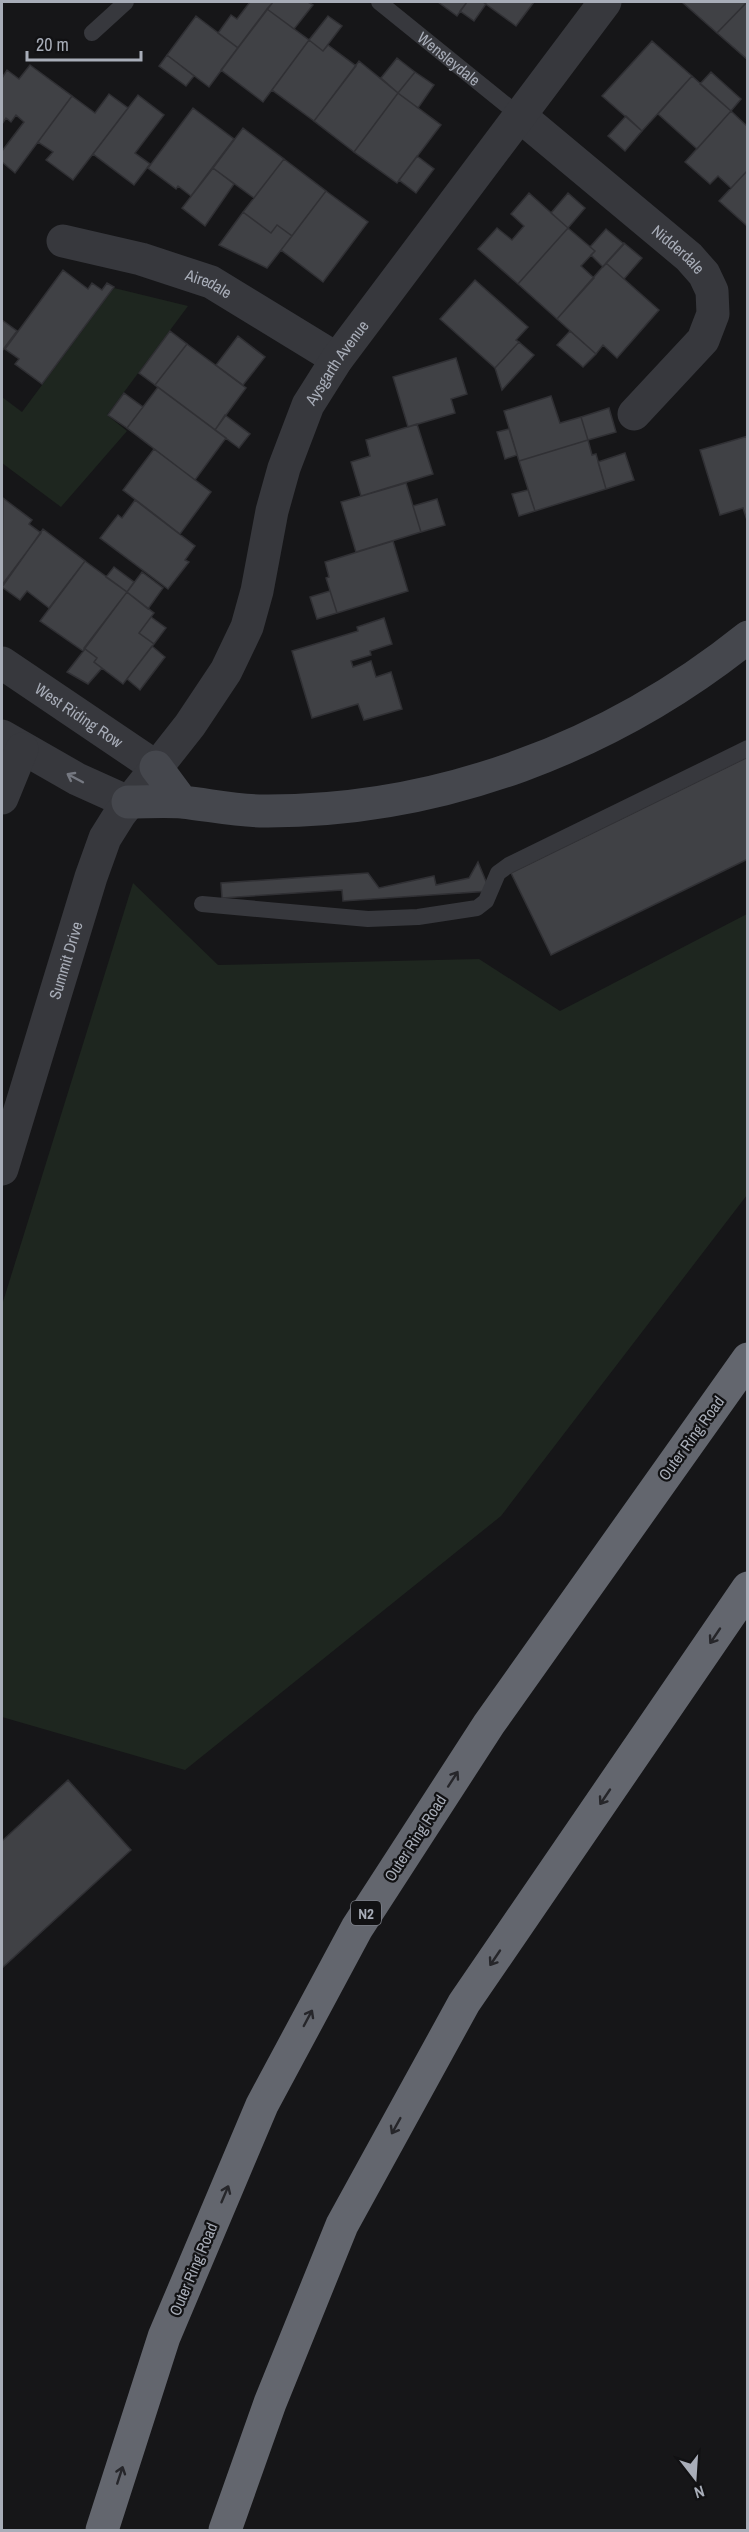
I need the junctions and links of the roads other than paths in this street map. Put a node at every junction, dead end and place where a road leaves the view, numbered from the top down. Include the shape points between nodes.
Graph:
1 (126, 2) edge
2 (379, 2) edge
3 (605, 2) edge
4 (92, 33) dead end
5 (520, 116) junction
6 (63, 241) dead end
7 (337, 359) junction
8 (633, 414) dead end
9 (747, 637) edge
10 (2, 663) edge
11 (12, 743) edge
12 (747, 748) edge
13 (156, 767) junction
14 (2, 798) edge
15 (128, 802) junction
16 (182, 802) junction
17 (202, 904) dead end
18 (2, 1169) edge
19 (747, 1359) edge
20 (747, 1588) edge
21 (102, 2530) edge
22 (225, 2530) edge

1 - 4 lane
2 - 5 lane, Wensleydale
3 - 5 street, Aysgarth Avenue
5 - 7 street, Aysgarth Avenue
5 - 8 street, Nidderdale via 689,257 712,291 713,314 703,340
6 - 7 street, Airedale via 141,259 211,282
7 - 13 street, Aysgarth Avenue via 308,405 284,468 247,627 226,671
9 - 16 main road via 624,721 542,759 493,776 439,791 356,805 265,811
10 - 13 street, West Riding Row
11 - 14 street
15 -> 11 street
12 - 17 lane via 509,865 498,873 486,901 477,908 418,917 368,919
13 - 15 street, Summit Drive
13 - 16 main road
15 - 16 main road
15 - 18 street, Summit Drive via 105,838 91,877
21 -> 19 highway, Outer Ring Road / N2 via 164,2337 262,2105 357,1928 489,1724
20 -> 22 highway via 464,2002 342,2225 270,2403

